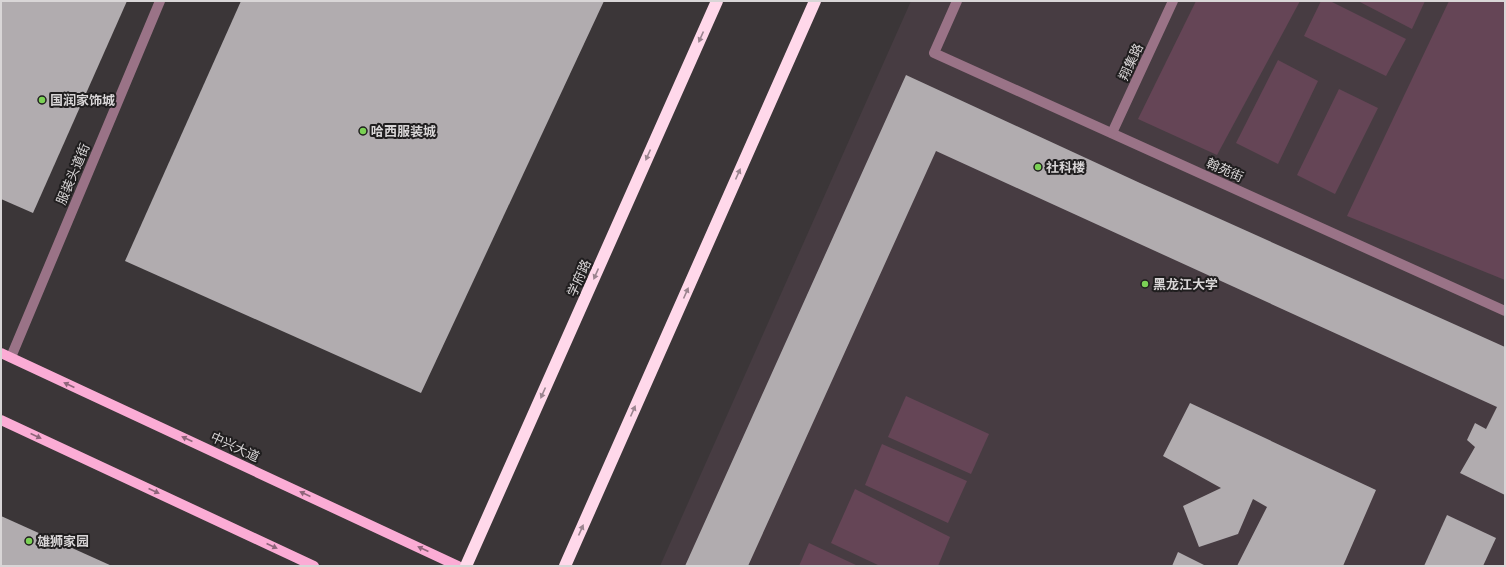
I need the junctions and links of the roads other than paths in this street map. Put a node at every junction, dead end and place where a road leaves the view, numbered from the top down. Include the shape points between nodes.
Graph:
1 (160, 1) edge
2 (717, 1) edge
3 (815, 1) edge
4 (957, 1) edge
5 (1173, 1) edge
6 (1112, 133) junction
7 (1505, 311) edge
8 (1, 353) edge
9 (11, 357) junction
10 (1, 420) edge
11 (314, 566) edge
12 (458, 566) edge
13 (466, 566) edge
14 (565, 566) edge

1 - 9 street, 服装头道街
2 -> 13 highway, 学府路
14 -> 3 highway
4 - 6 street, 翰苑街 via 934,53
5 - 6 street, 翔集路
6 - 7 street, 翰苑街
8 - 9 main road, 中兴大道
12 -> 9 main road, 中兴大道
10 -> 11 main road

